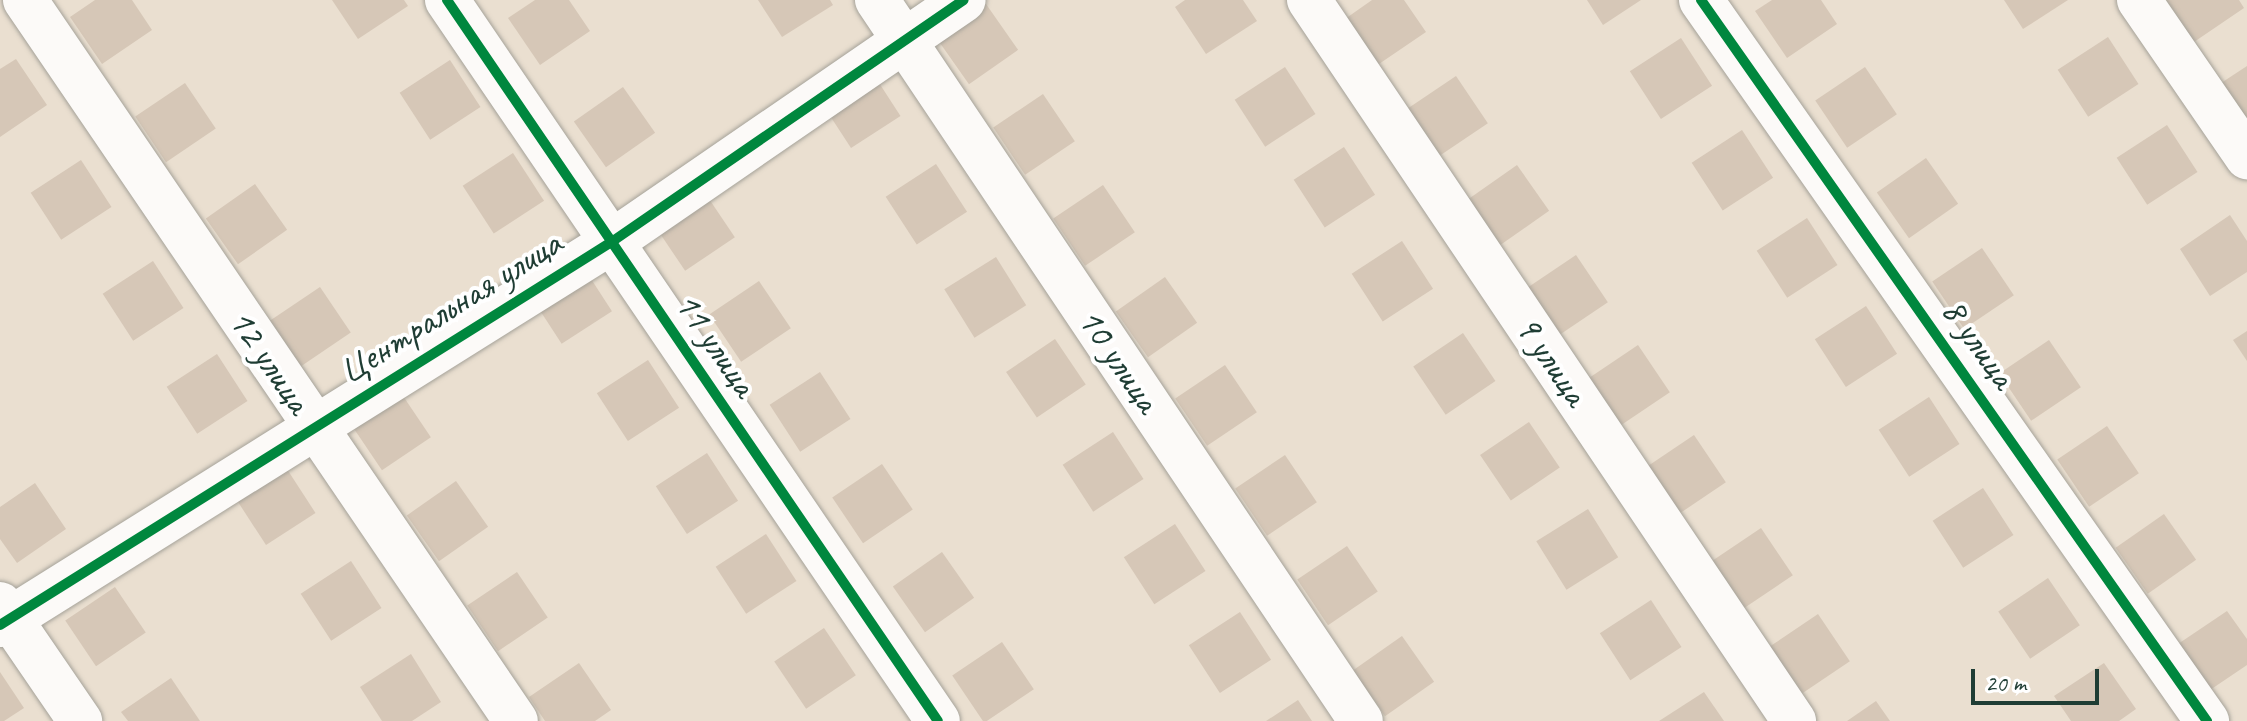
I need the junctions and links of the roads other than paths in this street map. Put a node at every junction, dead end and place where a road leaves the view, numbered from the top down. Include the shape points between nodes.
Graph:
1 (25, 0) edge
2 (447, 0) edge
3 (877, 0) edge
4 (964, 0) edge
5 (1309, 0) edge
6 (1701, 0) edge
7 (2139, 0) edge
8 (905, 41) junction
9 (2247, 157) edge
10 (610, 243) junction
11 (315, 427) junction
12 (3, 616) edge
13 (80, 721) edge
14 (516, 721) edge
15 (938, 721) edge
16 (1361, 721) edge
17 (1794, 721) edge
18 (2207, 721) edge

1 - 11 street, 12 улица
2 - 10 street, 11 улица
3 - 8 street, 10 улица
4 - 8 street, Центральная улица
5 - 17 street, 9 улица
6 - 18 street, 8 улица
7 - 9 street
8 - 10 street, Центральная улица
8 - 16 street, 10 улица
10 - 11 street, Центральная улица
10 - 15 street, 11 улица
11 - 12 street, Центральная улица
11 - 14 street, 12 улица
12 - 13 street

